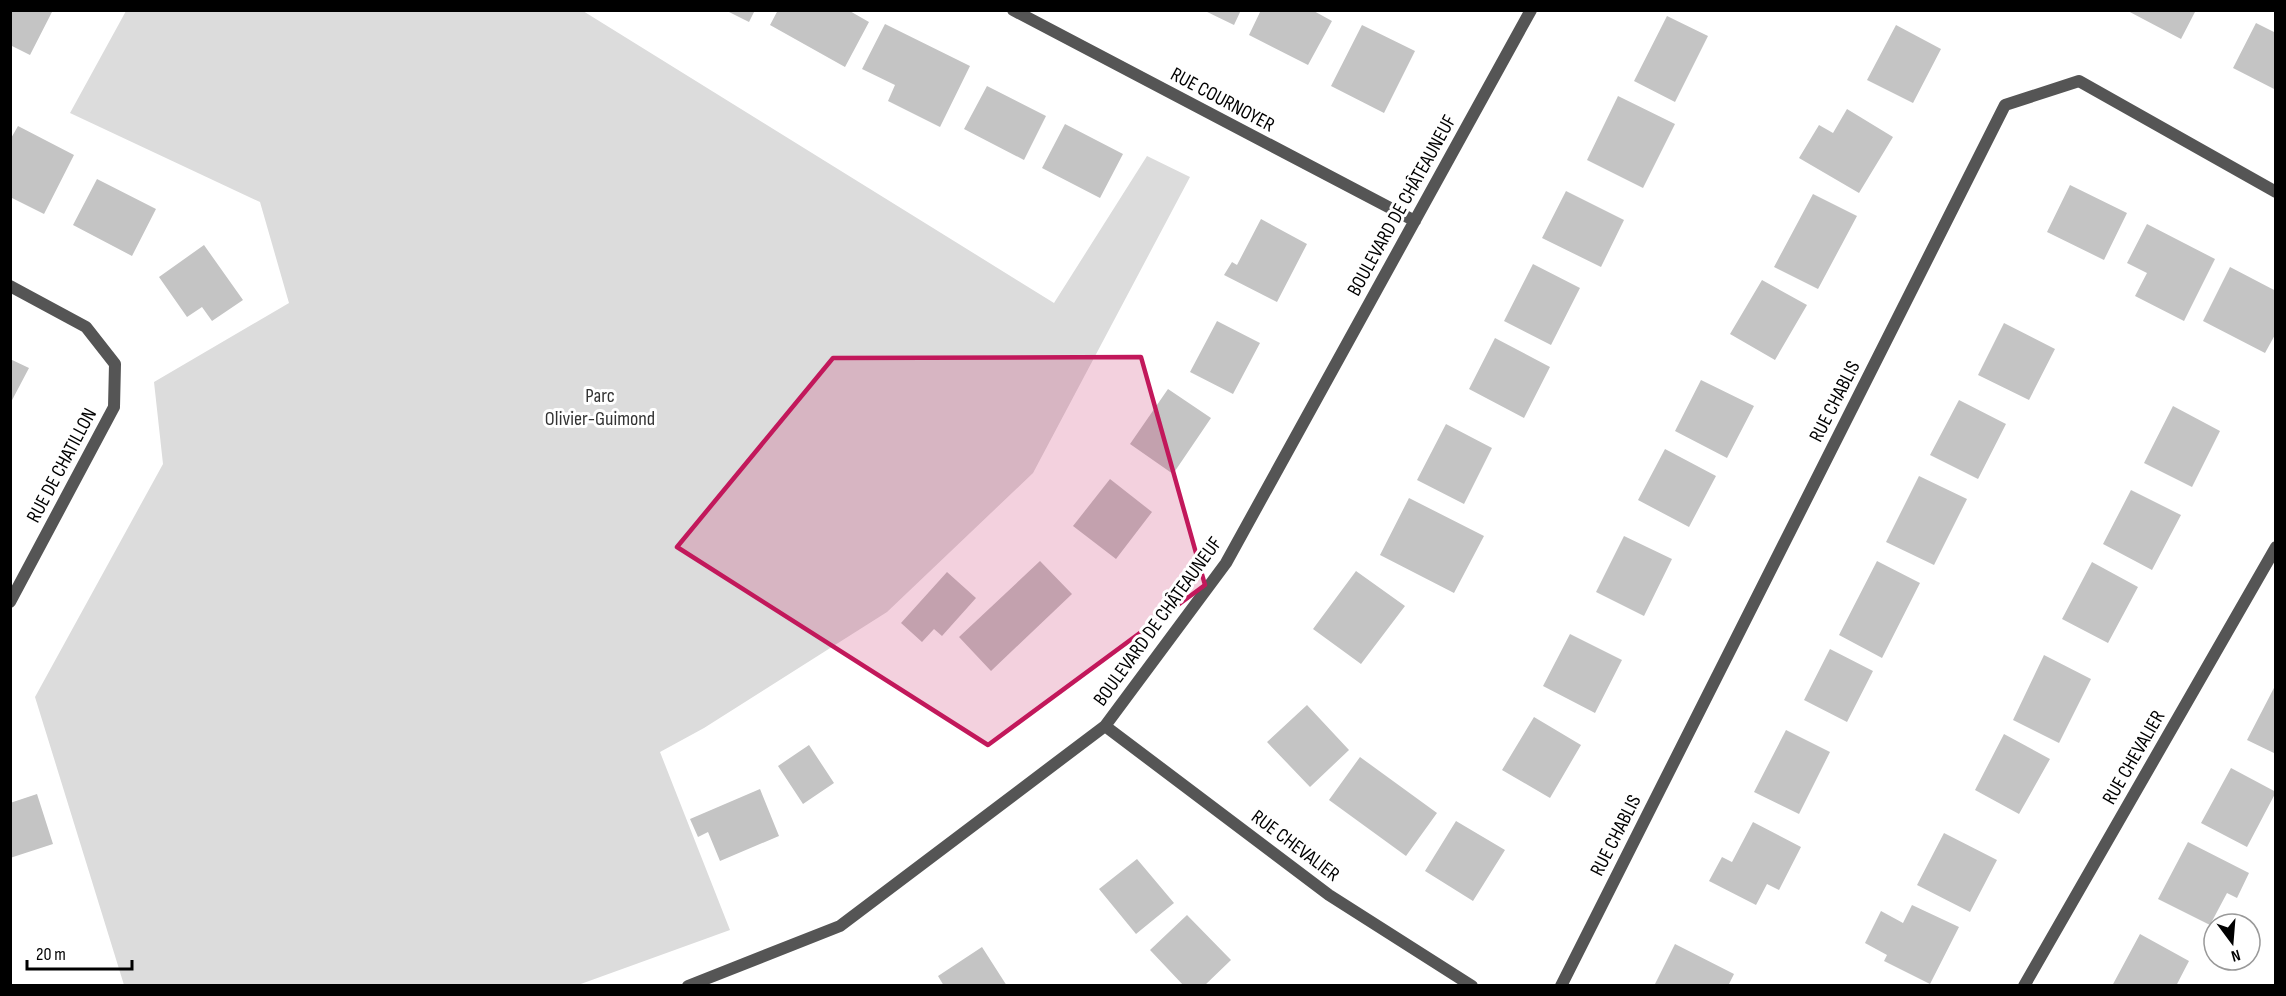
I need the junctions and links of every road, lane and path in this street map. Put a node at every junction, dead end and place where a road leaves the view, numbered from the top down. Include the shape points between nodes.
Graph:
1 (1013, 10) edge
2 (1531, 10) edge
3 (2276, 192) edge
4 (1415, 221) junction
5 (10, 286) edge
6 (2276, 547) edge
7 (10, 602) edge
8 (1105, 726) junction
9 (688, 986) edge
10 (1472, 986) edge
11 (1561, 986) edge
12 (2024, 986) edge

1 - 4 street, RUE COURNOYER
2 - 4 street, BOULEVARD DE CHÂTEAUNEUF
3 - 11 street, RUE CHABLIS via 2079,81 2005,105
4 - 8 street, BOULEVARD DE CHÂTEAUNEUF via 1226,563
5 - 7 street, RUE DE CHATILLON via 86,327 115,364 114,407
6 - 12 street, RUE CHEVALIER
8 - 9 street, BOULEVARD DE CHÂTEAUNEUF via 840,926
8 - 10 street, RUE CHEVALIER via 1329,895

